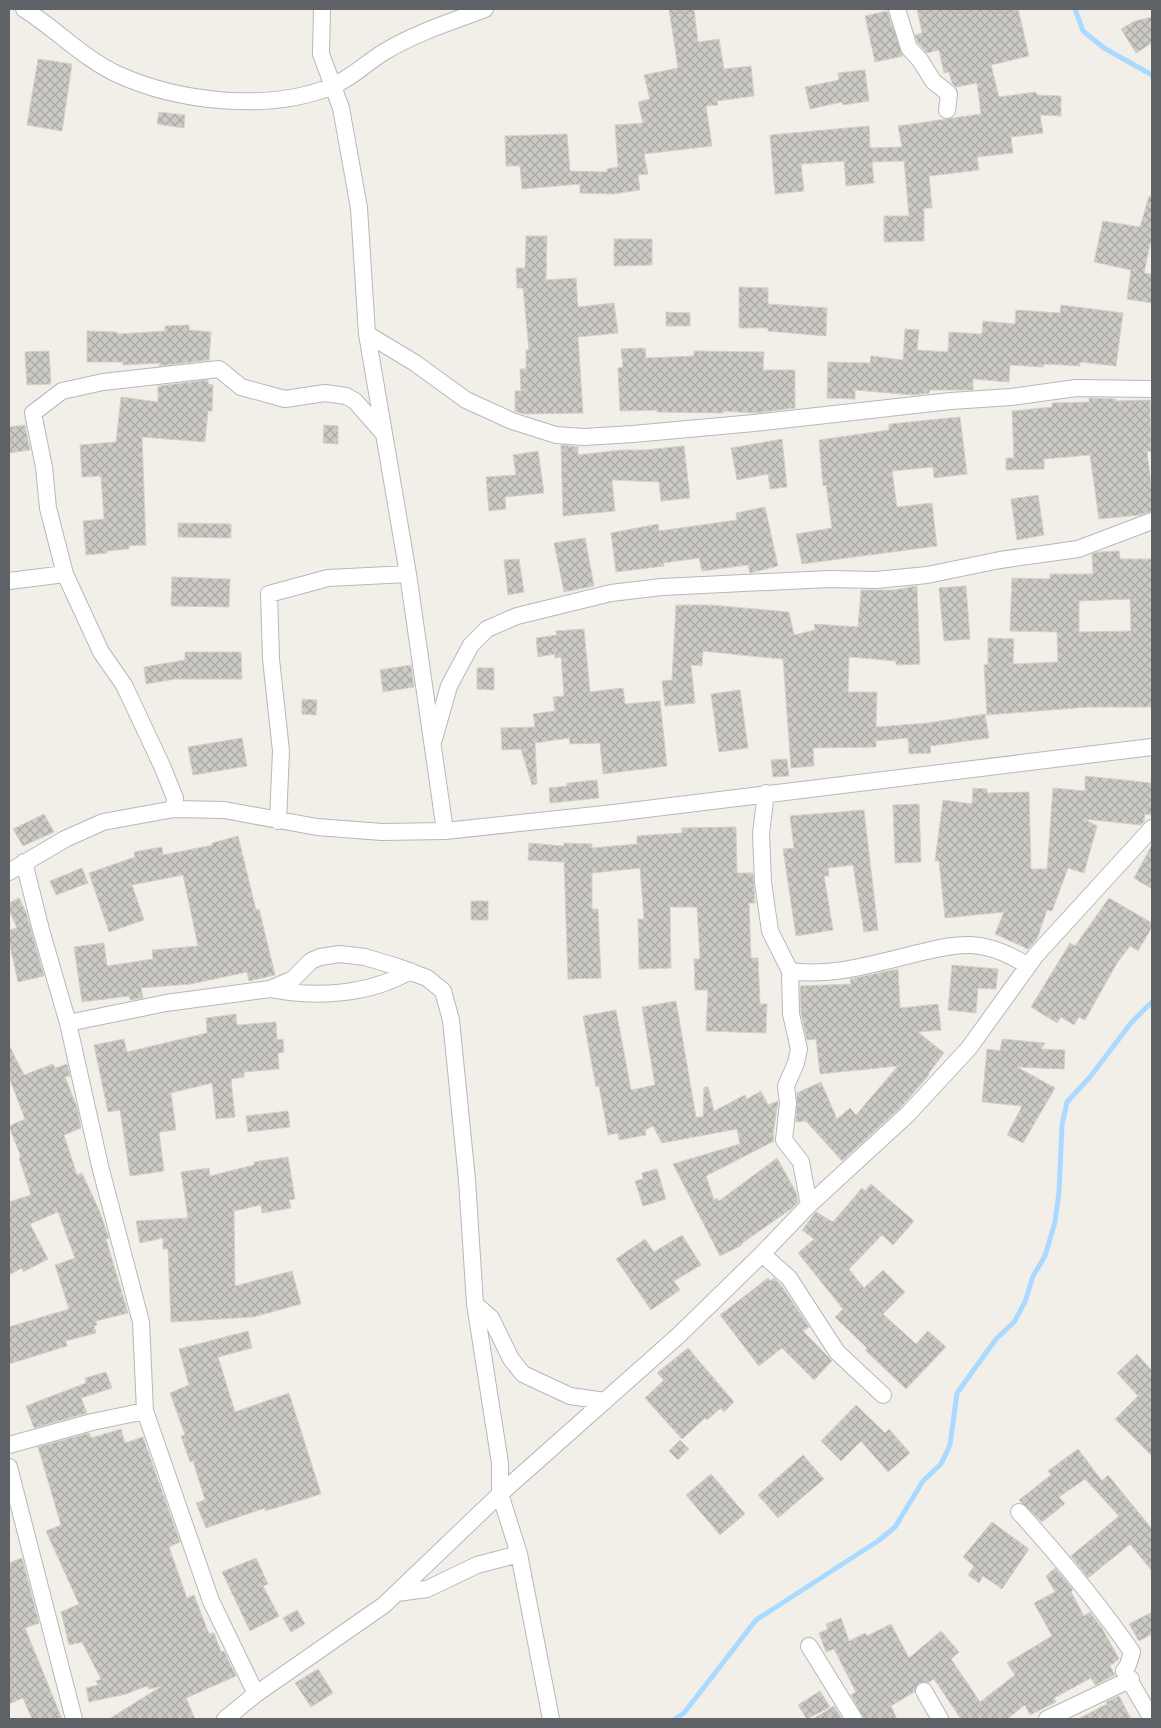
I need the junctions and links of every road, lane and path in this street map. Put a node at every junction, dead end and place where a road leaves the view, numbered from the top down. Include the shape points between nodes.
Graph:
1 (24, 9) edge
2 (322, 9) edge
3 (485, 9) edge
4 (897, 9) edge
5 (459, 14) edge
6 (332, 87) junction
7 (947, 110) dead end
8 (367, 334) junction
9 (1152, 389) edge
10 (384, 434) junction
11 (1152, 521) edge
12 (65, 574) junction
13 (408, 574) junction
14 (9, 581) edge
15 (432, 746) junction
16 (1152, 748) edge
17 (766, 794) junction
18 (746, 796) junction
19 (174, 809) junction
20 (278, 821) junction
21 (1152, 828) edge
22 (445, 831) junction
23 (761, 833) junction
24 (24, 862) junction
25 (9, 872) edge
26 (1028, 966) junction
27 (410, 971) junction
28 (790, 971) junction
29 (270, 990) junction
30 (68, 1023) junction
31 (809, 1205) junction
32 (762, 1254) junction
33 (476, 1304) junction
34 (883, 1395) dead end
35 (605, 1401) junction
36 (145, 1411) junction
37 (9, 1445) edge
38 (9, 1467) edge
39 (500, 1494) junction
40 (1018, 1512) dead end
41 (519, 1554) junction
42 (397, 1593) junction
43 (809, 1646) dead end
44 (1131, 1679) junction
45 (924, 1691) dead end
46 (256, 1694) junction
47 (74, 1719) edge
48 (225, 1719) edge
49 (551, 1719) edge
50 (854, 1719) edge
51 (940, 1719) edge
52 (1047, 1719) edge
53 (1152, 1719) edge

1 - 6 street via 116,74 181,95 272,102
2 - 6 street via 321,54
3 - 5 street
4 - 7 street via 909,48 934,81 949,94
5 - 6 street via 384,52
6 - 8 street via 341,108 359,208
8 - 9 street via 415,362 466,400 512,421 556,435 594,436 745,424 1076,388
8 - 10 street
10 - 12 street via 346,396 325,393 285,400 241,387 219,369 103,382 62,391 34,413 48,508
10 - 13 street
11 - 15 street via 1078,549 927,575 876,580 829,579 662,587 611,594 517,616 487,629 471,646 449,686
12 - 14 street
12 - 19 street via 100,652 124,685 162,766 175,798
13 - 15 street
13 - 20 street via 328,578 269,594 271,659 281,751
15 - 22 street
16 - 17 street
17 - 18 street
17 - 23 street
18 - 22 street
18 - 23 street
19 - 20 street via 224,810
19 - 24 street via 103,822
20 - 22 street via 382,832
21 - 26 street
23 - 28 street via 770,931
24 - 25 street
24 - 30 street
26 - 28 street via 993,949 972,945 951,946 833,971
26 - 31 street via 969,1048 908,1114
27 - 29 street via 393,981 359,991 291,994
27 - 29 street via 364,957 320,956 293,979
27 - 33 street via 427,978 443,991 452,1020
28 - 31 street via 791,1014 799,1049 786,1086 788,1103 784,1140 801,1162
29 - 30 street via 166,1003
30 - 36 street via 100,1166 141,1322
31 - 32 street
32 - 34 street via 789,1278 837,1352
32 - 35 street
33 - 35 street via 491,1318 511,1360 523,1374 570,1396
33 - 39 street via 500,1463
35 - 39 street
36 - 37 street
36 - 46 street via 211,1601
38 - 47 street
39 - 41 street
39 - 42 street
40 - 44 street via 1044,1539 1132,1652 1124,1671
41 - 42 street via 477,1565 427,1588
41 - 49 street
42 - 46 street
43 - 50 street
44 - 52 street
44 - 53 street
45 - 51 street
46 - 48 street

